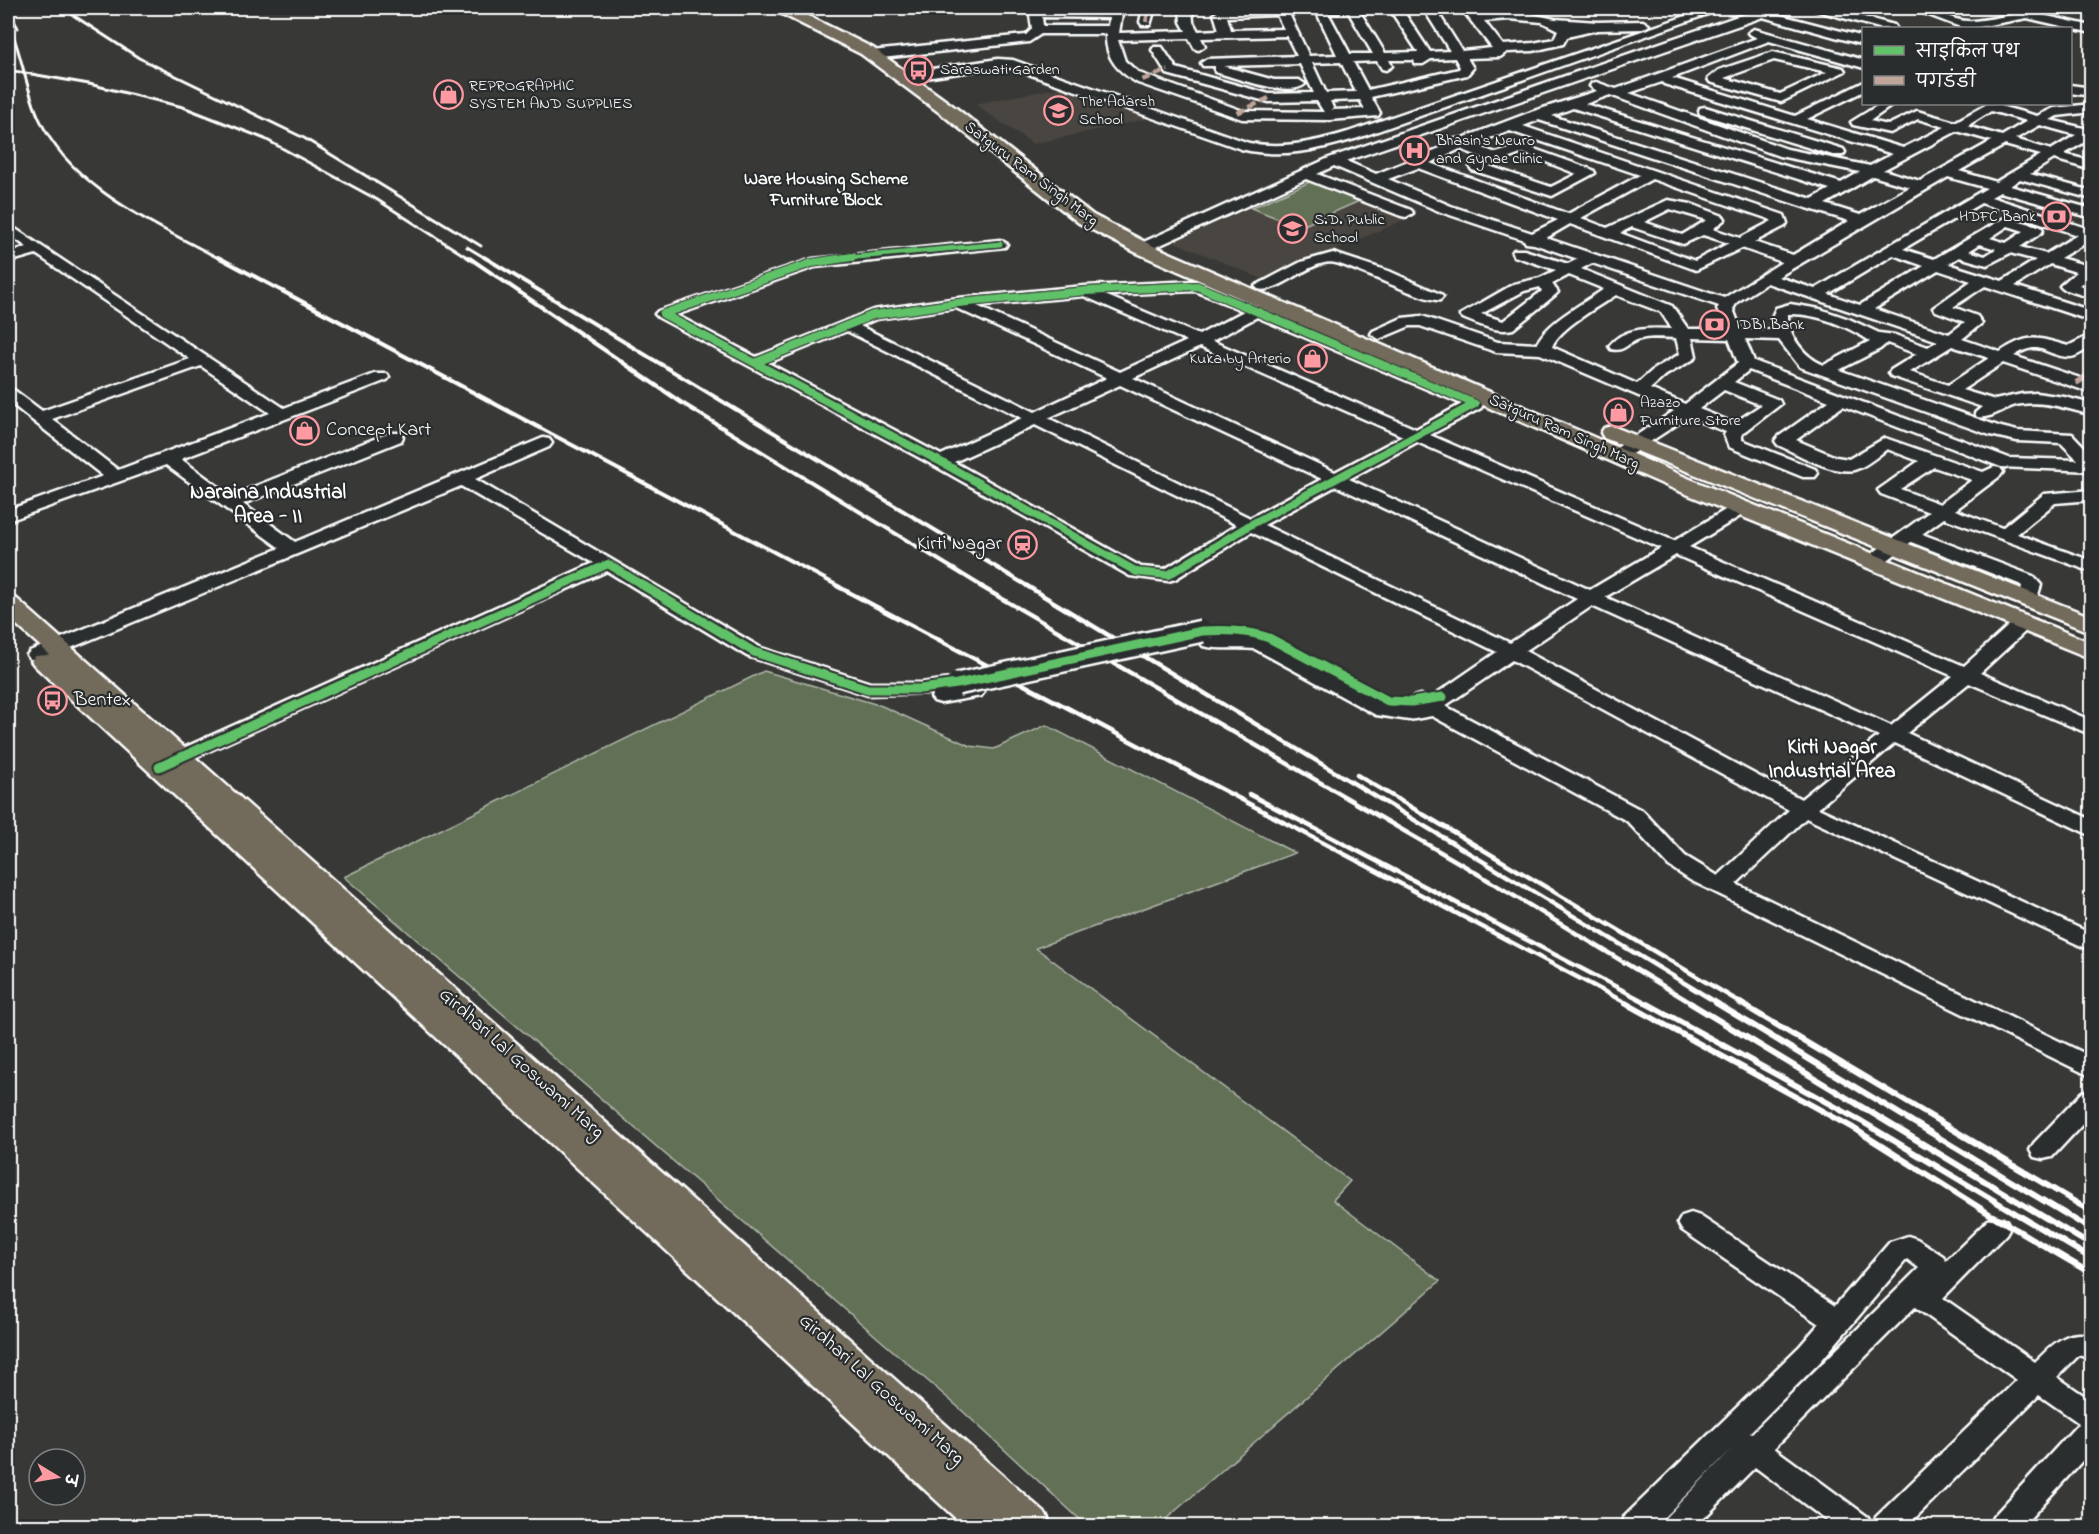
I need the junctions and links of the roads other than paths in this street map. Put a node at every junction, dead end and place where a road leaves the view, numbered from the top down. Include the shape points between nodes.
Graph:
1 (781, 8) edge
2 (800, 8) edge
3 (915, 8) edge
4 (925, 8) edge
5 (1149, 8) edge
6 (1186, 8) edge
7 (1320, 8) edge
8 (1353, 8) edge
9 (1383, 8) edge
10 (1395, 8) edge
11 (1429, 8) edge
12 (1712, 8) edge
13 (1784, 8) edge
14 (1819, 8) edge
15 (1916, 8) edge
16 (1962, 8) edge
17 (1972, 8) edge
18 (2058, 8) edge
19 (1036, 10) edge
20 (1281, 10) edge
21 (1082, 11) edge
22 (1761, 13) junction
23 (2031, 16) junction
24 (1742, 19) junction
25 (1126, 22) edge
26 (1478, 22) edge
27 (1556, 22) junction
28 (1725, 24) junction
29 (1643, 25) dead end
30 (1968, 25) junction
31 (1597, 26) junction
32 (1886, 27) edge
33 (1958, 27) edge
34 (2014, 27) edge
35 (2089, 28) edge
36 (1038, 30) junction
37 (1529, 30) dead end
38 (1292, 32) junction
39 (1226, 34) junction
40 (1509, 34) dead end
41 (1564, 34) junction
42 (1194, 35) junction
43 (2072, 36) edge
44 (1769, 37) junction
45 (1862, 41) edge
46 (1666, 45) junction
47 (1498, 49) junction
48 (1158, 50) dead end
49 (882, 55) junction
50 (1459, 55) junction
51 (1427, 56) junction
52 (1382, 58) junction
53 (1710, 58) junction
54 (1347, 59) junction
55 (1305, 60) junction
56 (1207, 63) junction
57 (1862, 64) edge
58 (1740, 67) junction
59 (1168, 70) junction
60 (919, 75) junction
61 (1664, 77) junction
62 (1574, 78) junction
63 (1142, 80) junction
64 (1315, 83) junction
65 (2091, 86) edge
66 (1862, 87) edge
67 (2073, 89) edge
68 (1613, 92) junction
69 (2091, 92) edge
70 (1321, 96) junction
71 (1365, 96) junction
72 (1269, 98) junction
73 (1498, 103) junction
74 (1572, 104) junction
75 (1886, 105) edge
76 (1993, 105) edge
77 (2057, 106) edge
78 (1932, 107) dead end
79 (2090, 108) edge
80 (1237, 113) junction
81 (1330, 115) junction
82 (1917, 115) junction
83 (1538, 116) junction
84 (1798, 119) junction
85 (2040, 120) junction
86 (1509, 126) junction
87 (1957, 126) junction
88 (1424, 129) junction
89 (2089, 134) edge
90 (1353, 135) junction
91 (2005, 140) junction
92 (1380, 144) junction
93 (1460, 144) junction
94 (1904, 153) junction
95 (2055, 155) junction
96 (1495, 158) junction
97 (1334, 161) junction
98 (2088, 162) edge
99 (1418, 164) junction
100 (1873, 172) junction
101 (1947, 172) junction
102 (1306, 174) junction
103 (1652, 174) junction
104 (2020, 175) junction
105 (1376, 179) junction
106 (2091, 180) edge
107 (1921, 186) junction
108 (1999, 187) junction
109 (1842, 188) junction
110 (2091, 195) edge
111 (1979, 198) junction
112 (1812, 204) junction
113 (1406, 213) dead end
114 (2091, 214) edge
115 (1568, 218) junction
116 (1861, 220) junction
117 (1631, 222) junction
118 (8, 228) edge
119 (1703, 230) junction
120 (1610, 233) junction
121 (2090, 234) edge
122 (1978, 239) junction
123 (1531, 240) junction
124 (1743, 243) junction
125 (1000, 244) dead end
126 (1149, 244) junction
127 (2008, 247) junction
128 (37, 249) junction
129 (1891, 250) junction
130 (1956, 252) junction
131 (1519, 253) dead end
132 (8, 258) edge
133 (1589, 259) junction
134 (2047, 259) junction
135 (1795, 261) junction
136 (1935, 265) junction
137 (1568, 269) junction
138 (2090, 270) edge
139 (1766, 278) junction
140 (1983, 280) junction
141 (1544, 282) junction
142 (1263, 286) junction
143 (2003, 286) junction
144 (1085, 291) junction
145 (1622, 292) junction
146 (2091, 294) edge
147 (1816, 295) junction
148 (1435, 297) dead end
149 (958, 303) junction
150 (1727, 304) junction
151 (1863, 310) junction
152 (1256, 311) junction
153 (2091, 316) edge
154 (847, 325) junction
155 (1683, 333) junction
156 (1734, 333) junction
157 (1379, 334) junction
158 (1784, 334) junction
159 (1876, 338) junction
160 (2091, 339) edge
161 (1951, 340) junction
162 (1198, 342) junction
163 (1617, 346) dead end
164 (1544, 349) junction
165 (1930, 353) junction
166 (2001, 357) junction
167 (201, 360) junction
168 (757, 362) junction
169 (1747, 364) junction
170 (1824, 371) junction
171 (2091, 373) edge
172 (381, 376) dead end
173 (1118, 378) junction
174 (1722, 383) junction
175 (2084, 386) edge
176 (1638, 391) junction
177 (1953, 391) junction
178 (8, 393) edge
179 (1842, 399) junction
180 (1480, 401) junction
181 (1995, 405) junction
182 (2091, 410) edge
183 (1686, 411) junction
184 (282, 414) junction
185 (1033, 417) junction
186 (39, 418) junction
187 (1971, 422) junction
188 (1909, 425) junction
189 (1736, 430) junction
190 (1413, 436) junction
191 (395, 437) dead end
192 (2066, 438) junction
193 (2091, 438) edge
194 (1885, 442) junction
195 (543, 443) dead end
196 (1638, 444) junction
197 (1618, 455) junction
198 (168, 458) junction
199 (1933, 460) junction
200 (941, 462) junction
201 (2007, 463) junction
202 (2091, 466) edge
203 (1809, 473) dead end
204 (116, 477) junction
205 (1985, 478) junction
206 (462, 479) junction
207 (1337, 480) junction
208 (2091, 495) edge
209 (229, 503) junction
210 (1741, 508) junction
211 (1941, 510) junction
212 (8, 516) edge
213 (1250, 525) junction
214 (2004, 535) junction
215 (1902, 540) junction
216 (1674, 548) junction
217 (293, 549) junction
218 (1873, 562) junction
219 (608, 564) junction
220 (2091, 567) edge
221 (1591, 598) junction
222 (8, 604) edge
223 (2023, 623) junction
224 (2091, 626) edge
225 (8, 627) edge
226 (47, 651) junction
227 (1511, 651) junction
228 (2091, 652) edge
229 (1966, 675) junction
230 (1433, 702) junction
231 (2091, 729) edge
232 (1892, 734) junction
233 (169, 762) junction
234 (1803, 809) junction
235 (2091, 830) edge
236 (1720, 886) junction
237 (2091, 943) edge
238 (2091, 1068) edge
239 (2091, 1098) edge
240 (2043, 1150) dead end
241 (1690, 1223) dead end
242 (1997, 1227) dead end
243 (1919, 1295) junction
244 (1837, 1322) junction
245 (2091, 1349) edge
246 (2037, 1379) junction
247 (2091, 1417) edge
248 (2091, 1429) edge
249 (1730, 1433) junction
250 (1754, 1450) junction
251 (990, 1527) edge
252 (1032, 1527) edge
253 (1635, 1527) edge
254 (1677, 1527) edge
255 (1857, 1527) edge
256 (1887, 1527) edge
257 (2004, 1527) edge

1 - 49 main road, Satguru Ram Singh Marg
2 - 49 main road, Satguru Ram Singh Marg
3 - 4 street
5 - 25 street
6 - 42 street via 1182,22
7 - 8 street
7 - 20 street
7 - 54 street
8 - 9 street
8 - 52 street
10 - 51 street
11 - 50 street
12 - 24 street
12 - 90 street
13 - 22 street
14 - 32 street
15 - 30 street
16 - 17 street
18 - 23 street
19 - 21 street
19 - 36 street
20 - 38 street
20 - 39 street via 1220,14
21 - 25 street
22 - 24 street
22 - 45 street
23 - 30 street
23 - 34 street
23 - 35 street
24 - 28 street
25 - 36 street
25 - 42 street
25 - 63 street via 1118,52 1122,67
26 - 27 street via 1521,16
26 - 37 street
26 - 40 street
26 - 47 street
27 - 31 street
27 - 41 street
28 - 44 street
28 - 46 street
29 - 31 street
30 - 33 street
31 - 41 street
35 - 43 street
36 - 49 street via 1029,38 1014,41
38 - 39 street
38 - 55 street via 1293,46
39 - 42 street
41 - 47 street via 1559,41 1547,45
42 - 56 street
44 - 53 street
44 - 57 street
46 - 53 street
46 - 62 street
47 - 50 street via 1498,54
48 - 59 street
49 - 60 main road, Satguru Ram Singh Marg
49 - 126 main road, Satguru Ram Singh Marg via 1086,219
50 - 51 street
50 - 71 street via 1467,68 1463,72
51 - 52 street via 1397,68 1387,68
52 - 54 street
53 - 58 street
53 - 61 street
54 - 55 street
54 - 71 street
55 - 56 street
55 - 64 street
56 - 64 street via 1274,84
58 - 58 street via 1714,79 1781,98 1839,71 1779,56
59 - 63 street
59 - 72 street
60 - 90 street via 1013,64 1269,151 1307,149
60 - 126 main road, Satguru Ram Singh Marg
61 - 68 street
61 - 84 street
62 - 68 street
62 - 73 street
63 - 80 street
64 - 70 street
65 - 67 street
66 - 84 street
67 - 69 street
68 - 74 street
68 - 100 street via 1784,153
70 - 71 street
70 - 72 street
70 - 81 street
71 - 81 street via 1373,113
72 - 80 street
73 - 83 street
73 - 88 street
74 - 83 street
74 - 109 street
75 - 82 street via 1858,122 1890,129
76 - 85 street
76 - 87 street
77 - 79 street
77 - 85 street
78 - 82 street
80 - 81 street via 1265,117
81 - 90 street via 1339,127
82 - 87 street
83 - 86 street
83 - 112 street
84 - 94 street
85 - 89 street
85 - 91 street
86 - 93 street
86 - 103 street
87 - 91 street
87 - 94 street
88 - 92 street
88 - 93 street
89 - 95 street
90 - 92 street
91 - 95 street
91 - 101 street
92 - 97 street
93 - 96 street
93 - 99 street
94 - 100 street
95 - 98 street
95 - 104 street
96 - 96 street via 1523,148 1588,173 1552,192 1477,167
97 - 102 street
97 - 105 street
98 - 106 street via 2068,174
99 - 105 street
99 - 115 street
100 - 107 street
100 - 109 street
101 - 107 street
101 - 108 street
102 - 113 street
102 - 126 street
103 - 115 street
103 - 124 street via 1780,220
104 - 108 street
104 - 110 street
105 - 123 street
107 - 116 street
108 - 111 street
108 - 114 street
109 - 112 street
111 - 121 street
111 - 129 street
112 - 116 street
115 - 120 street
115 - 123 street
116 - 135 street
117 - 119 street via 1683,240
117 - 119 street via 1673,204 1718,219
117 - 120 street
118 - 128 street
119 - 124 street
120 - 124 street via 1696,266
121 - 134 street
122 - 127 street
122 - 127 street via 2006,221 2036,230
122 - 130 street
123 - 133 street
124 - 135 street
125 - 168 street via 812,263 663,314
126 - 142 main road, Satguru Ram Singh Marg
126 - 180 main road, Satguru Ram Singh Marg
127 - 130 street via 1987,261
127 - 134 street
128 - 132 street
128 - 167 street
129 - 136 street
129 - 147 street
130 - 136 street
131 - 137 street
133 - 137 street
133 - 150 street
134 - 138 street
134 - 143 street
135 - 139 street
136 - 140 street
136 - 151 street
137 - 141 street
137 - 145 street
138 - 146 street via 2068,286
139 - 147 street
139 - 150 street
140 - 143 street
140 - 161 street via 1941,308 1975,321
141 - 141 street via 1519,287 1468,315 1507,326 1550,292
142 - 148 street via 1333,257
142 - 157 main road, Satguru Ram Singh Marg
143 - 153 street
144 - 149 street
144 - 152 street via 1197,286
144 - 162 street
145 - 155 street via 1667,309
145 - 164 street via 1609,291 1573,315 1549,336
147 - 151 street
149 - 154 street via 873,315
149 - 173 street
150 - 156 street via 1726,315
151 - 161 street
152 - 162 street
152 - 180 street
154 - 168 street
154 - 185 street
155 - 156 street
155 - 163 street via 1639,334
155 - 176 street via 1688,356
156 - 158 street
156 - 169 street
157 - 164 street via 1407,321 1422,321 1496,347
157 - 196 main road, Satguru Ram Singh Marg
158 - 159 street via 1780,314 1791,308 1827,317
158 - 170 street via 1806,364
159 - 165 street via 1889,338
159 - 170 street via 1874,346
160 - 166 street via 2070,352 2027,342
161 - 165 street
161 - 166 street
162 - 173 street
162 - 190 street
164 - 176 street
165 - 177 street via 1897,373
166 - 175 street
166 - 177 street
167 - 184 street
167 - 186 street
168 - 200 street
169 - 174 street
169 - 179 street
170 - 187 street
171 - 175 street
172 - 184 street
173 - 185 street
173 - 207 street
174 - 183 street
174 - 189 street via 1773,404
176 - 183 street
177 - 181 street
178 - 186 street
179 - 188 street
179 - 194 street via 1784,441 1832,462 1852,465
180 - 190 street
180 - 197 main road, Satguru Ram Singh Marg
181 - 182 street via 2005,400 2032,398
181 - 187 street
183 - 189 street
183 - 196 street
184 - 198 street
185 - 200 street
185 - 213 street
186 - 204 street
187 - 192 street via 2017,436
188 - 194 street
188 - 201 street
189 - 203 street via 1732,435 1735,443
190 - 207 street
190 - 216 street
191 - 209 street
192 - 193 street
192 - 202 street
194 - 199 street
195 - 206 street
196 - 197 street
196 - 215 main road, Satguru Ram Singh Marg
197 - 210 main road, Satguru Ram Singh Marg
198 - 204 street
198 - 209 street
199 - 205 street
199 - 211 street via 1887,490
200 - 213 street via 1137,572 1168,575
201 - 202 street
201 - 205 street
204 - 212 street
205 - 211 street
206 - 217 street
206 - 219 street
207 - 213 street
207 - 221 street
208 - 214 street via 2050,498
209 - 217 street
210 - 216 street
210 - 218 main road, Satguru Ram Singh Marg
211 - 214 street
211 - 215 street
213 - 227 street
214 - 220 street
215 - 218 street
215 - 224 main road, Satguru Ram Singh Marg
216 - 221 street
216 - 229 street
217 - 226 street
218 - 223 main road, Satguru Ram Singh Marg
219 - 230 street via 754,652 768,669 869,697 897,700 966,688 1206,637 1260,644 1383,711 1425,713
219 - 233 street
221 - 227 street
221 - 232 street
222 - 226 main road, Girdhari Lal Goswami Marg
223 - 228 main road, Satguru Ram Singh Marg
223 - 229 street
225 - 226 main road, Girdhari Lal Goswami Marg
226 - 233 main road, Girdhari Lal Goswami Marg
227 - 230 street
227 - 234 street
229 - 231 street
229 - 232 street
230 - 236 street via 1635,816 1677,861
232 - 234 street
232 - 235 street
233 - 251 main road, Girdhari Lal Goswami Marg
233 - 252 main road, Girdhari Lal Goswami Marg via 461,1009
234 - 236 street
234 - 237 street
236 - 238 street
239 - 240 street
241 - 244 street
242 - 243 street
243 - 244 street via 1935,1266 1903,1246
243 - 246 street
243 - 250 street
244 - 249 street
245 - 246 street via 2074,1343
246 - 247 street
246 - 256 street
248 - 257 street
249 - 250 street
249 - 253 street
250 - 254 street
250 - 255 street

